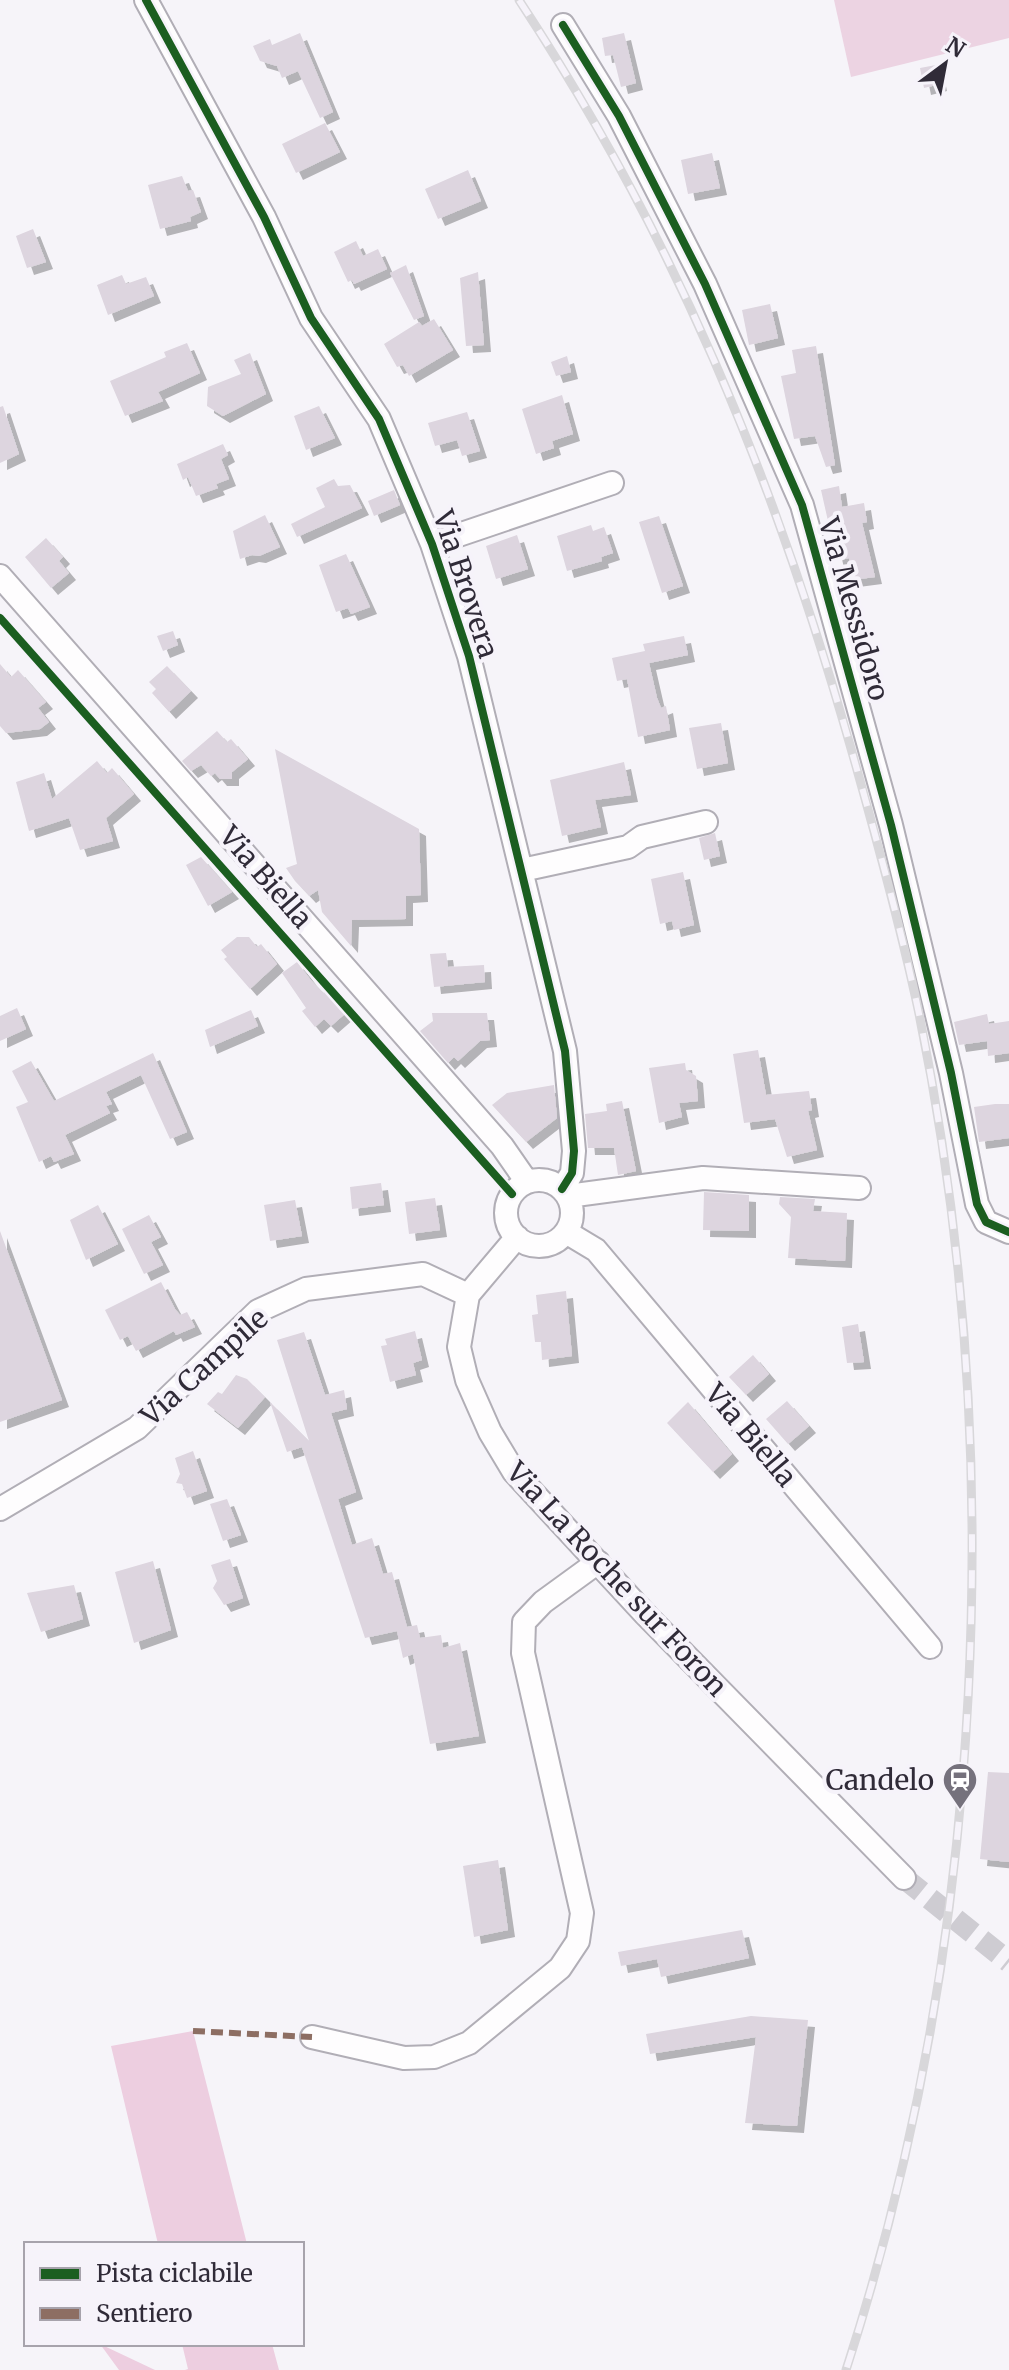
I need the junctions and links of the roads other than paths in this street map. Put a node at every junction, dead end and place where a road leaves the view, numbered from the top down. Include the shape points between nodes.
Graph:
1 (146, 0) edge
2 (563, 25) dead end
3 (612, 483) dead end
4 (432, 544) junction
5 (0, 576) edge
6 (706, 822) dead end
7 (522, 870) junction
8 (527, 1182) junction
9 (859, 1188) dead end
10 (565, 1193) junction
11 (566, 1232) junction
12 (1009, 1232) edge
13 (517, 1237) junction
14 (468, 1295) junction
15 (0, 1509) edge
16 (598, 1562) junction
17 (930, 1647) dead end
18 (904, 1878) tunnel mouth
19 (312, 2037) dead end

1 - 4 street, Via Brovera via 264,217 311,318 379,419
2 - 12 street, Via Messidoro via 619,116 705,284 802,505 891,825 977,1204 986,1222
3 - 4 street, Via Brovera
4 - 7 street, Via Brovera via 469,656
5 - 8 street, Via Biella via 502,1146
6 - 7 street via 642,837 628,847
7 - 10 street, Via Brovera via 565,1051 572,1173
8 - 10 street via 545,1181
8 - 13 street via 508,1203 507,1221
9 - 10 street via 703,1178
10 - 11 street via 572,1214
11 - 13 street via 537,1246
11 - 17 street, Via Biella via 596,1250
13 - 14 street
14 - 15 street, Via Campile via 423,1274 306,1289 258,1311 137,1428
14 - 16 street, Via La Roche sur Foron via 459,1347 490,1432 514,1472
16 - 18 street, Via La Roche sur Foron
16 - 19 street via 524,1622 523,1653 582,1913 573,1950 560,1968 469,2043 434,2057 404,2058

